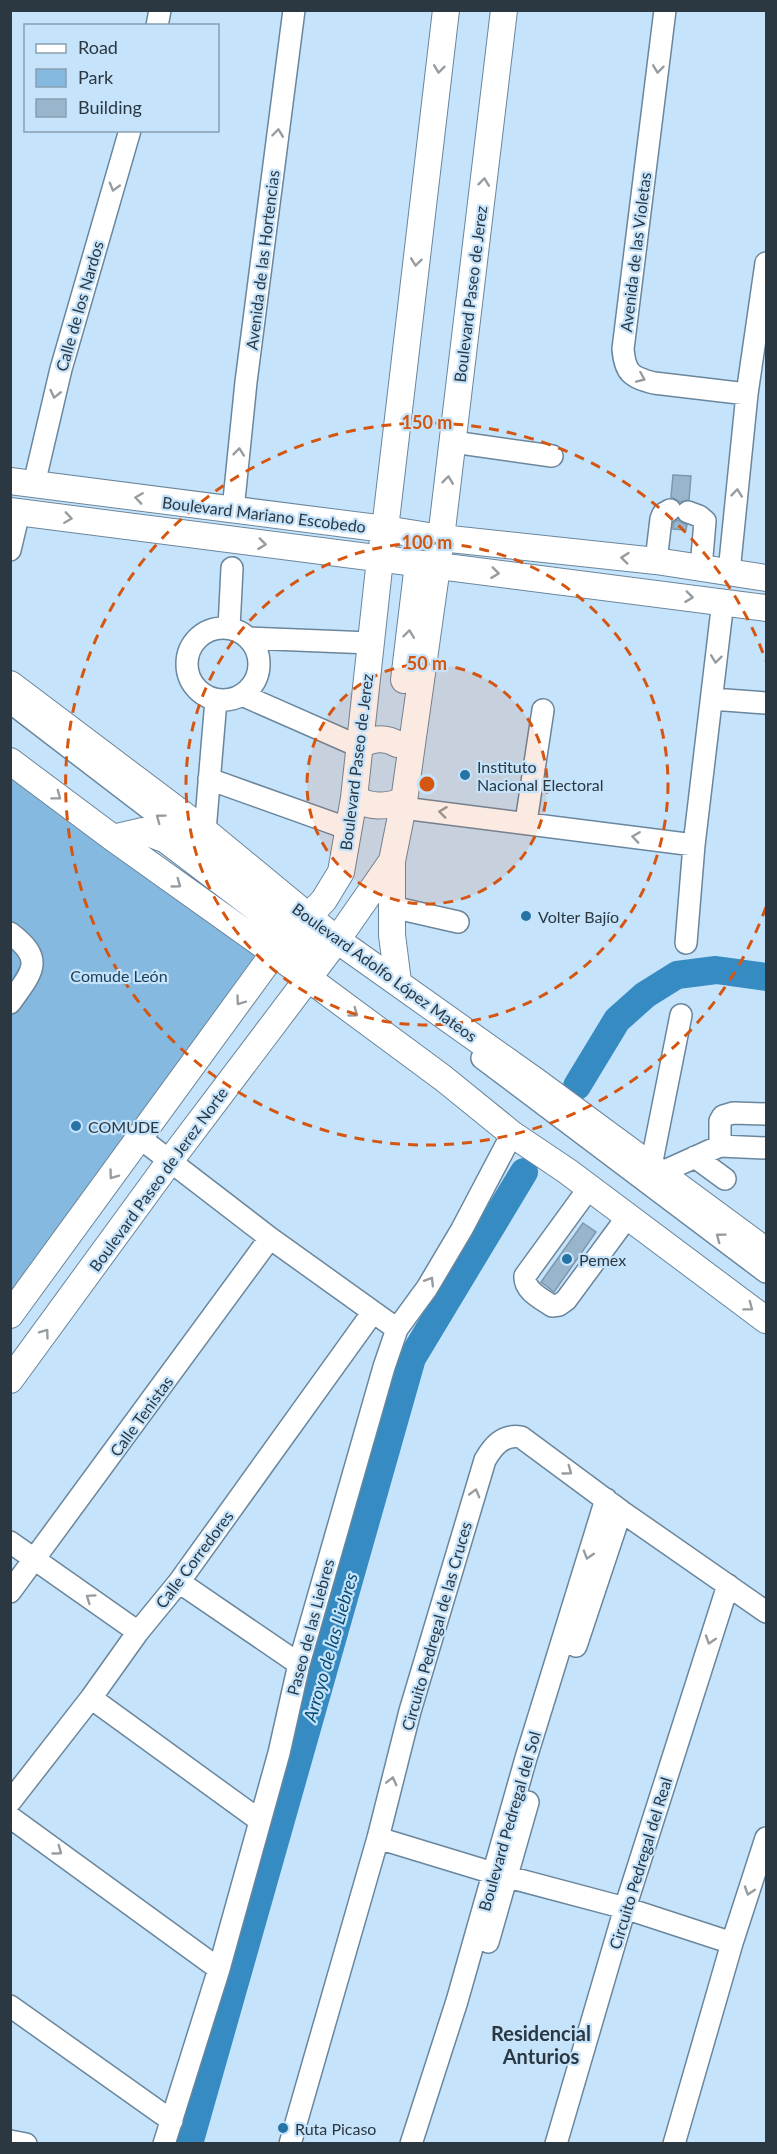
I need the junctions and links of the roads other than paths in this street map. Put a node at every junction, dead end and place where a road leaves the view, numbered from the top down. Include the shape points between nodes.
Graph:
1 (294, 10) edge
2 (446, 10) edge
3 (504, 10) edge
4 (665, 10) edge
5 (129, 132) edge
6 (766, 263) edge
7 (760, 356) edge
8 (747, 393) junction
9 (453, 442) junction
10 (552, 456) dead end
11 (22, 483) edge
12 (233, 510) junction
13 (15, 511) edge
14 (688, 515) junction
15 (734, 525) junction
16 (385, 529) junction
17 (441, 538) junction
18 (10, 550) edge
19 (380, 559) junction
20 (656, 561) junction
21 (427, 565) junction
22 (232, 568) dead end
23 (701, 568) junction
24 (729, 572) junction
25 (766, 578) edge
26 (723, 601) junction
27 (766, 608) edge
28 (229, 628) junction
29 (249, 638) junction
30 (370, 643) junction
31 (10, 684) edge
32 (242, 695) junction
33 (712, 699) junction
34 (216, 700) junction
35 (10, 702) edge
36 (766, 704) edge
37 (543, 710) dead end
38 (398, 744) junction
39 (358, 746) junction
40 (10, 761) edge
41 (209, 779) junction
42 (354, 798) junction
43 (404, 802) junction
44 (526, 822) junction
45 (349, 829) junction
46 (205, 831) junction
47 (113, 838) junction
48 (694, 845) junction
49 (392, 861) junction
50 (392, 907) junction
51 (458, 922) dead end
52 (299, 925) junction
53 (10, 933) edge
54 (686, 943) dead end
55 (330, 948) junction
56 (274, 953) junction
57 (307, 978) junction
58 (398, 982) junction
59 (10, 1003) edge
60 (681, 1015) dead end
61 (766, 1114) edge
62 (512, 1134) junction
63 (140, 1138) junction
64 (720, 1146) junction
65 (766, 1148) edge
66 (695, 1157) junction
67 (170, 1161) junction
68 (656, 1169) junction
69 (725, 1179) dead end
70 (589, 1188) junction
71 (628, 1216) junction
72 (270, 1238) junction
73 (766, 1251) edge
74 (766, 1272) edge
75 (372, 1312) junction
76 (10, 1315) edge
77 (766, 1320) edge
78 (397, 1329) junction
79 (10, 1380) edge
80 (614, 1505) junction
81 (10, 1542) edge
82 (34, 1560) junction
83 (179, 1582) junction
84 (728, 1585) junction
85 (10, 1592) edge
86 (766, 1612) edge
87 (138, 1632) junction
88 (299, 1664) junction
89 (91, 1698) junction
90 (10, 1802) edge
91 (10, 1817) edge
92 (259, 1820) junction
93 (378, 1838) junction
94 (766, 1838) edge
95 (500, 1875) junction
96 (625, 1908) junction
97 (732, 1943) junction
98 (219, 1969) junction
99 (10, 2006) edge
100 (172, 2121) junction
101 (10, 2141) edge
102 (26, 2144) edge
103 (164, 2144) edge
104 (290, 2144) edge
105 (411, 2144) edge
106 (427, 2144) edge
107 (556, 2144) edge
108 (674, 2144) edge

12 -> 1 street, Avenida de las Hortencias
2 -> 16 main road, Boulevard Paseo de Jerez
9 -> 3 main road, Boulevard Paseo de Jerez
4 -> 8 street, Avenida de las Violetas via 624,363 629,373 654,383
5 -> 11 street, Calle de los Nardos via 61,369
6 - 7 street
7 - 8 street
15 -> 8 street
9 - 10 street
17 -> 9 main road, Boulevard Paseo de Jerez
12 -> 11 main road, Boulevard Mariano Escobedo
12 - 16 main road, Boulevard Mariano Escobedo
13 - 18 street
13 -> 19 main road, Boulevard Mariano Escobedo
14 - 15 street
14 - 20 street via 663,514
14 - 23 street
15 - 24 street
16 - 17 main road, Boulevard Mariano Escobedo
16 - 19 main road, Boulevard Paseo de Jerez
20 -> 17 main road, Boulevard Mariano Escobedo
17 - 21 main road, Boulevard Paseo de Jerez
19 - 21 main road, Boulevard Mariano Escobedo
19 - 30 main road, Boulevard Paseo de Jerez
20 - 23 main road, Boulevard Mariano Escobedo
21 -> 26 main road, Boulevard Mariano Escobedo
38 -> 21 main road
21 - 43 main road, Boulevard Paseo de Jerez
22 - 28 street
23 - 24 main road, Boulevard Mariano Escobedo
24 - 25 main road, Boulevard Mariano Escobedo
26 - 27 main road, Boulevard Mariano Escobedo
26 -> 33 street
28 - 29 street
28 - 34 street via 210,629 194,640 186,657 188,676 198,692
29 - 30 street
29 - 32 street via 258,652 259,668 254,684
30 - 39 main road, Boulevard Paseo de Jerez
31 - 46 main road, Boulevard Adolfo López Mateos
32 - 34 street
32 - 39 street
33 - 36 street
33 - 48 street
34 - 41 street
52 -> 35 street
37 - 44 street
38 - 39 main road via 380,739
38 - 43 main road via 397,776
39 - 42 main road, Boulevard Paseo de Jerez
40 -> 47 main road
41 - 45 street
41 - 46 street
42 - 43 main road via 380,806
42 - 45 main road, Boulevard Paseo de Jerez
44 -> 43 street
43 - 49 main road, Boulevard Paseo de Jerez
48 -> 44 street
45 - 52 main road, Boulevard Paseo de Jerez via 341,872 324,900
46 - 52 main road, Boulevard Adolfo López Mateos
47 - 52 main road via 143,831 166,840
47 -> 56 main road
48 - 54 street
49 - 50 main road
49 - 55 main road, Boulevard Paseo de Jerez
50 - 51 street
50 - 58 main road
52 - 55 main road, Boulevard Adolfo López Mateos
52 - 56 main road, Boulevard Paseo de Jerez
53 - 59 street via 27,947 33,967
55 - 57 main road, Boulevard Paseo de Jerez
55 - 58 main road, Boulevard Adolfo López Mateos
74 -> 55 street
56 - 57 main road
56 -> 63 main road
57 -> 62 main road via 444,1078
57 - 67 main road, Boulevard Paseo de Jerez Norte
58 - 68 main road, Boulevard Adolfo López Mateos
60 - 68 street
61 - 64 street via 723,1116
62 - 70 main road
78 -> 62 street, Paseo de las Liebres via 462,1229
63 - 67 street
63 -> 76 main road
64 - 65 street
64 - 66 street
66 - 68 street
66 - 69 street
67 - 72 street
79 -> 67 main road, Boulevard Paseo de Jerez Norte
68 - 73 main road, Boulevard Adolfo López Mateos
70 - 71 main road
70 - 71 street via 525,1276 527,1288 552,1306 566,1300
71 -> 77 main road
72 - 75 street
72 - 82 street, Calle Tenistas
75 - 78 street
75 - 83 street, Calle Corredores
78 - 88 street, Paseo de las Liebres
80 - 84 street
93 -> 80 street, Circuito Pedregal de las Cruces via 410,1711 485,1460 499,1441 521,1437
80 - 95 street, Boulevard Pedregal del Sol
81 - 82 street
82 - 85 street, Calle Tenistas
87 -> 82 street
83 - 87 street, Calle Corredores
83 - 88 street
84 - 86 street
84 -> 96 street, Circuito Pedregal del Real
87 - 89 street, Calle Corredores
88 - 92 street, Paseo de las Liebres
89 - 90 street, Calle Corredores
89 - 92 street
91 -> 98 street
92 - 98 street, Paseo de las Liebres
93 - 95 street
93 - 104 street, Circuito Pedregal de las Cruces
94 -> 97 street
95 - 96 street
95 - 105 street, Boulevard Pedregal del Sol
95 - 106 street, Boulevard Pedregal del Sol
96 - 97 street
96 - 107 street, Circuito Pedregal del Real
97 - 108 street
98 - 100 street, Paseo de las Liebres
99 - 100 street
100 - 103 street, Paseo de las Liebres
101 - 102 street

